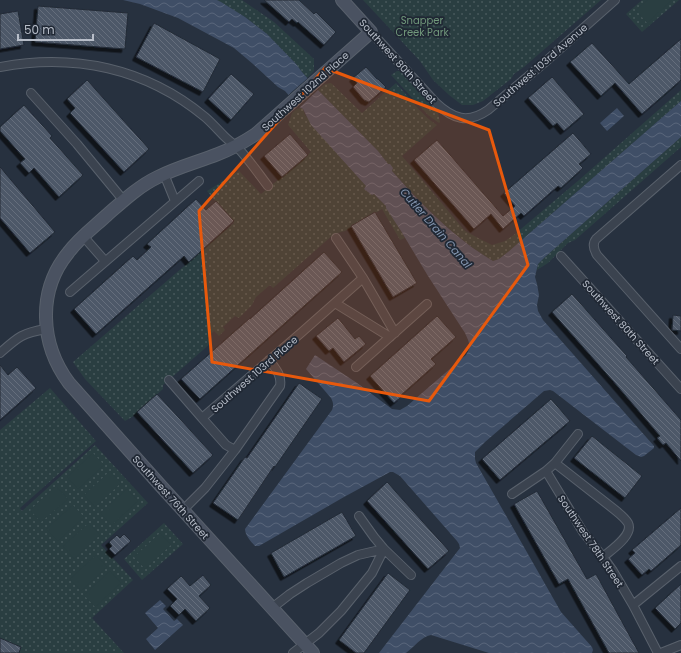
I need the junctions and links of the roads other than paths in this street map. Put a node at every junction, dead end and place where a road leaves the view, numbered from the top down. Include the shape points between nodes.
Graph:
1 (342, 0) edge
2 (614, 0) edge
3 (371, 32) junction
4 (0, 67) edge
5 (31, 93) dead end
6 (459, 117) joint
7 (236, 146) junction
8 (681, 165) edge
9 (164, 174) junction
10 (199, 181) dead end
11 (268, 186) dead end
12 (124, 201) junction
13 (174, 201) junction
14 (83, 236) junction
15 (336, 238) dead end
16 (561, 256) dead end
17 (105, 261) junction
18 (363, 278) junction
19 (70, 292) dead end
20 (335, 303) junction
21 (427, 304) dead end
22 (46, 329) junction
23 (393, 335) junction
24 (681, 349) edge
25 (0, 353) edge
26 (269, 360) junction
27 (356, 367) dead end
28 (169, 380) dead end
29 (681, 389) edge
30 (202, 418) junction
31 (578, 434) dead end
32 (235, 450) junction
33 (555, 463) junction
34 (546, 471) junction
35 (512, 494) dead end
36 (183, 510) junction
37 (359, 516) dead end
38 (384, 549) junction
39 (603, 557) junction
40 (681, 566) edge
41 (411, 575) dead end
42 (633, 606) junction
43 (272, 608) junction
44 (304, 644) junction
45 (681, 645) edge
46 (293, 653) edge
47 (313, 653) edge
48 (658, 653) edge
49 (661, 653) edge

1 - 3 street, Southwest 80th Street
2 - 6 street, Southwest 103rd Avenue via 483,114 470,118
3 - 6 street, Southwest 80th Street via 436,103 448,113
3 - 7 street, Southwest 102nd Place via 260,132
4 - 7 street via 31,62 62,62 100,66 133,75 182,100 206,117
5 - 12 street
7 - 9 street, Southwest 102nd Place
7 - 11 street
8 - 24 street via 596,239 594,246 597,255
9 - 12 street, Southwest 102nd Place via 151,180
9 - 13 street
10 - 13 street
12 - 14 street, Southwest 102nd Place
13 - 17 street
14 - 17 street
14 - 22 street, Southwest 102nd Place via 64,257 54,276 47,298
15 - 18 street
16 - 29 street, Southwest 80th Street
17 - 19 street
18 - 20 street, Southwest 103rd Place
18 - 23 street
20 - 23 street
20 - 26 street, Southwest 103rd Place
21 - 23 street
22 - 25 street via 22,335
22 - 36 street, Southwest 76th Street via 48,341 62,373
23 - 27 street
26 - 30 street, Southwest 103rd Place
26 - 32 street via 279,373 280,386
28 - 30 street
30 - 32 street, Southwest 103rd Place
31 - 33 street
32 - 36 street via 205,488
33 - 34 street
33 - 39 street via 623,516 628,523 628,533
34 - 35 street
34 - 39 street, Southwest 78th Street via 583,532
36 - 43 street, Southwest 76th Street
37 - 38 street
38 - 41 street
38 - 43 street via 358,555 290,594
38 - 44 street via 372,573 341,611
39 - 42 street, Southwest 78th Street
40 - 42 street
42 - 48 street, Southwest 78th Street
43 - 44 street, Southwest 76th Street
44 - 46 street
44 - 47 street, Southwest 76th Street
45 - 49 street

